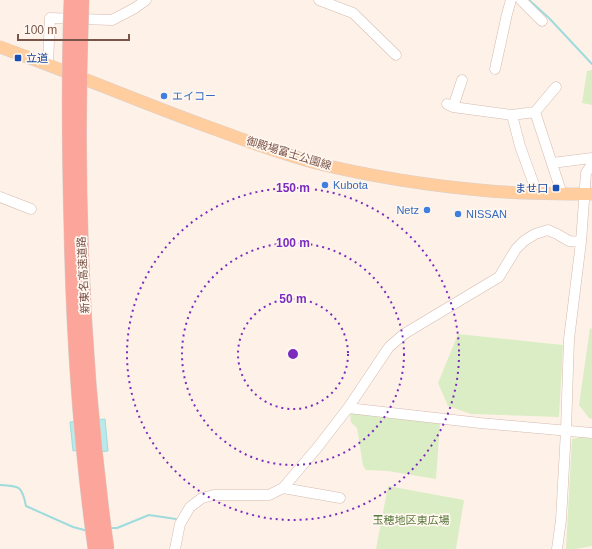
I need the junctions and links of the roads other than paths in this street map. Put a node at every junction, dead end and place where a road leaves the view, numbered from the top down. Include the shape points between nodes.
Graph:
1 (71, 0) edge
2 (82, 0) edge
3 (146, 0) edge
4 (319, 0) edge
5 (511, 0) edge
6 (521, 0) edge
7 (542, 21) dead end
8 (0, 47) edge
9 (396, 55) dead end
10 (48, 64) junction
11 (495, 69) dead end
12 (462, 80) dead end
13 (556, 87) dead end
14 (535, 112) junction
15 (512, 115) junction
16 (592, 158) edge
17 (552, 163) junction
18 (592, 164) edge
19 (537, 193) junction
20 (562, 194) junction
21 (588, 194) edge
22 (0, 197) edge
23 (31, 209) dead end
24 (581, 242) junction
25 (348, 408) junction
26 (566, 430) junction
27 (592, 433) edge
28 (283, 488) junction
29 (340, 498) dead end
30 (95, 549) edge
31 (107, 549) edge
32 (176, 549) edge
33 (557, 549) edge

1 - 30 highway, 新東名高速道路, bridge via 68,127 71,260 80,407
2 - 31 highway, 新東名高速道路, bridge via 82,260 92,407
3 - 10 street via 112,20 50,18
4 - 9 street via 353,13
5 - 11 street
6 - 7 street
8 - 10 main road, 御殿場富士公園線
10 - 19 main road, 御殿場富士公園線 via 260,146 316,163 427,184
12 - 15 street via 450,105
13 - 14 street
14 - 15 street
14 - 17 street
15 - 19 street
16 - 17 street
17 - 20 street
18 - 21 street via 586,173
19 - 20 main road, 御殿場富士公園線
20 - 21 main road, 御殿場富士公園線
21 - 24 street
22 - 23 street
24 - 25 street via 569,241 548,230 524,241 516,249 499,277 404,334 389,347
24 - 26 street via 569,339
25 - 26 street
25 - 28 street
26 - 27 street
26 - 33 street
28 - 29 street
28 - 32 street via 269,494 214,495 202,498 190,507 180,524

